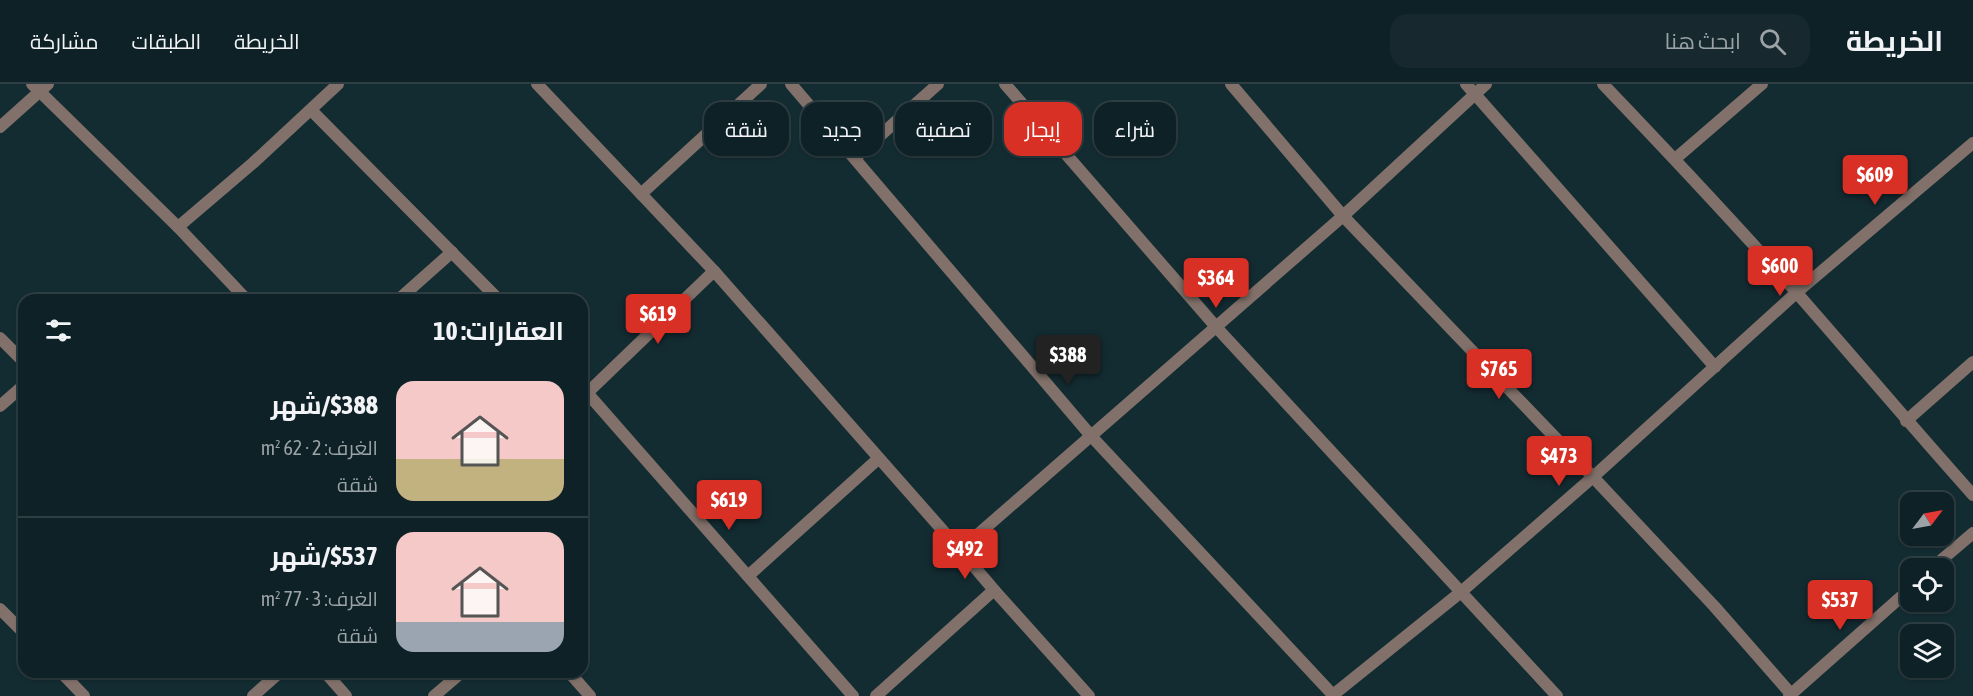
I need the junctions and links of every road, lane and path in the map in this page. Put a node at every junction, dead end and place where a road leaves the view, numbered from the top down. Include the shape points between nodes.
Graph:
1 (338, 84) edge
2 (537, 84) edge
3 (761, 84) edge
4 (791, 84) edge
5 (938, 84) edge
6 (1005, 84) edge
7 (1231, 84) edge
8 (1486, 84) edge
9 (1603, 84) edge
10 (1762, 84) edge
11 (40, 87) edge
12 (1470, 89) edge
13 (311, 110) junction
14 (0, 127) edge
15 (1973, 143) edge
16 (855, 158) junction
17 (1675, 159) junction
18 (641, 194) junction
19 (1344, 216) junction
20 (178, 227) junction
21 (452, 252) junction
22 (714, 271) junction
23 (1796, 293) junction
24 (241, 294) edge
25 (405, 294) edge
26 (493, 294) edge
27 (1217, 328) junction
28 (0, 338) edge
29 (18, 356) edge
30 (1973, 362) edge
31 (1715, 367) junction
32 (588, 388) edge
33 (18, 390) edge
34 (588, 396) edge
35 (0, 406) edge
36 (1906, 420) junction
37 (1092, 437) junction
38 (878, 459) junction
39 (1593, 477) junction
40 (1973, 495) edge
41 (1973, 532) edge
42 (960, 550) junction
43 (1943, 558) edge
44 (748, 576) junction
45 (994, 590) junction
46 (1461, 592) junction
47 (1900, 598) edge
48 (0, 609) edge
49 (18, 627) edge
50 (67, 678) edge
51 (273, 678) edge
52 (330, 678) edge
53 (455, 678) edge
54 (574, 678) edge
55 (1334, 695) edge
56 (1790, 695) edge
57 (84, 696) edge
58 (253, 696) edge
59 (346, 696) edge
60 (434, 696) edge
61 (590, 696) edge
62 (853, 696) edge
63 (876, 696) edge
64 (1089, 696) edge
65 (1557, 696) edge

1 - 13 street
2 - 18 street
3 - 18 street
4 - 16 street
5 - 16 street
6 - 27 street
7 - 19 street
8 - 12 street
9 - 17 street
10 - 17 street
11 - 14 street
11 - 20 street
12 - 19 street
12 - 31 street
13 - 20 street
13 - 21 street
15 - 23 street
16 - 37 street
17 - 23 street
18 - 22 street
19 - 27 street
19 - 39 street
20 - 24 street
21 - 25 street
21 - 26 street
22 - 32 street
22 - 38 street
23 - 31 street
23 - 36 street
27 - 37 street
27 - 46 street
28 - 29 street
30 - 36 street
31 - 39 street
33 - 35 street
34 - 44 street
36 - 40 street
37 - 42 street
37 - 55 street
38 - 42 street
38 - 44 street
39 - 46 street
39 - 56 street
41 - 43 street
42 - 45 street
44 - 62 street
45 - 63 street
45 - 64 street
46 - 55 street
46 - 65 street
47 - 56 street
48 - 49 street
50 - 57 street
51 - 58 street
52 - 59 street
53 - 60 street
54 - 61 street

